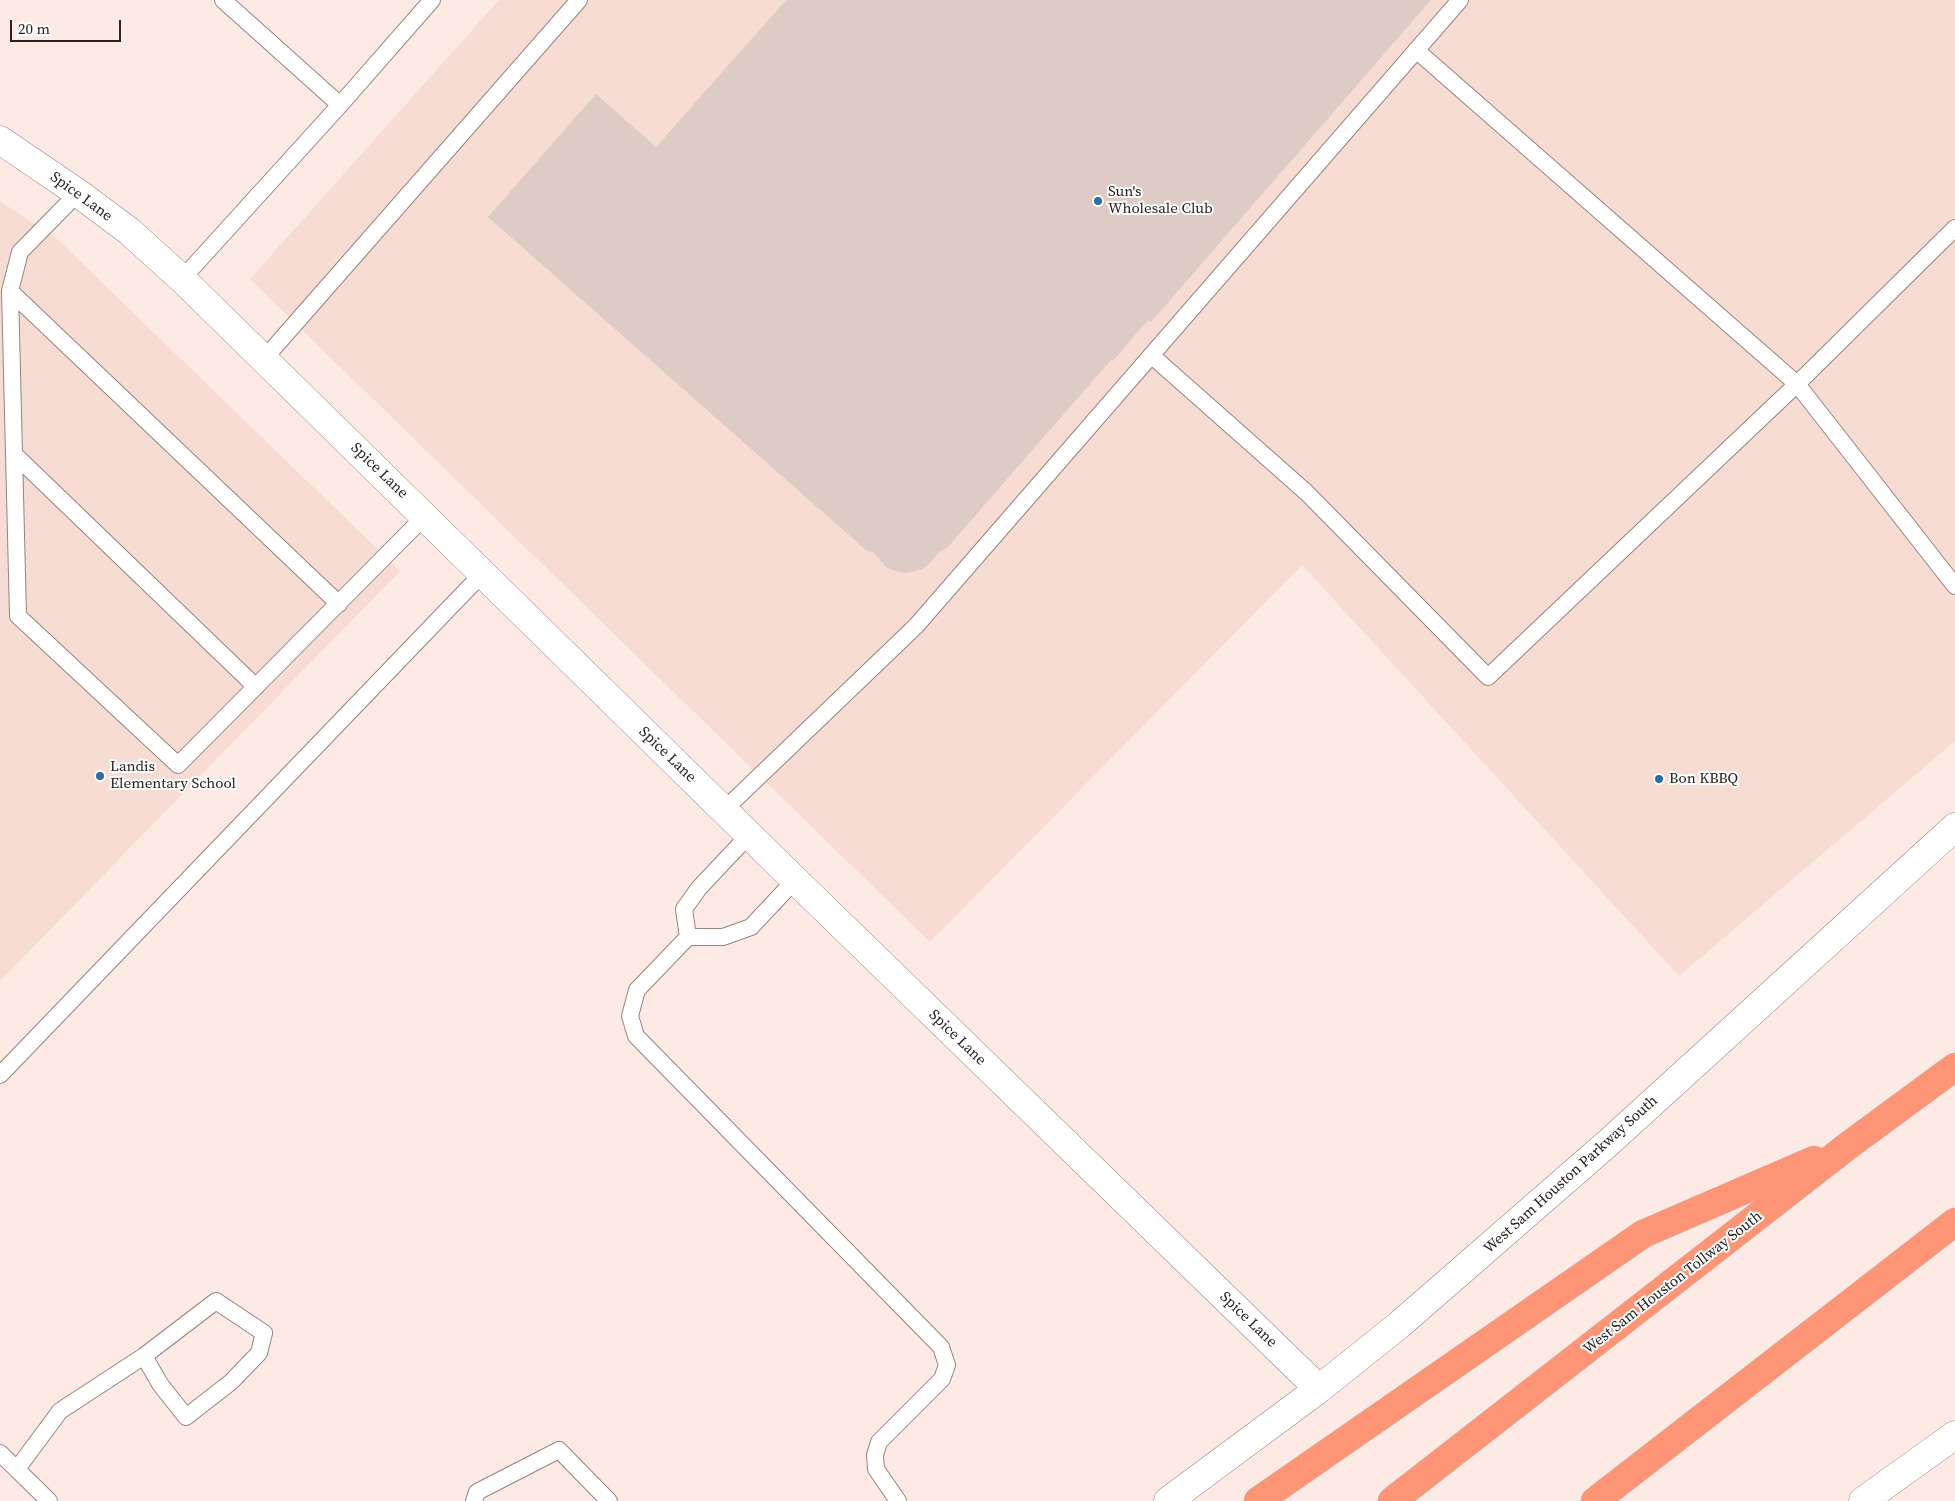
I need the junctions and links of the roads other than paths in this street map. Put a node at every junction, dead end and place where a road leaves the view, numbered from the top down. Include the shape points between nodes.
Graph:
1 (223, 0) edge
2 (432, 0) edge
3 (579, 0) edge
4 (1460, 0) edge
5 (1416, 50) junction
6 (340, 105) junction
7 (0, 140) edge
8 (78, 193) junction
9 (1955, 228) edge
10 (182, 279) junction
11 (10, 291) junction
12 (1151, 355) junction
13 (264, 359) junction
14 (1797, 384) junction
15 (14, 454) junction
16 (425, 516) junction
17 (482, 574) junction
18 (1955, 586) edge
19 (339, 604) junction
20 (256, 687) junction
21 (724, 810) junction
22 (1955, 827) edge
23 (749, 835) junction
24 (795, 880) junction
25 (688, 937) junction
26 (1955, 1066) edge
27 (0, 1075) edge
28 (1850, 1145) junction
29 (1955, 1222) edge
30 (144, 1356) junction
31 (1319, 1389) junction
32 (1955, 1435) edge
33 (0, 1453) edge
34 (17, 1469) junction
35 (1597, 1500) edge
36 (49, 1501) edge
37 (474, 1501) edge
38 (609, 1501) edge
39 (898, 1501) edge
40 (1168, 1501) edge
41 (1258, 1501) edge
42 (1392, 1501) edge
43 (1863, 1501) edge

1 - 6 lane
2 - 6 lane
3 - 13 lane
4 - 5 lane
5 - 12 lane
5 - 14 lane
6 - 10 lane
7 - 8 street, Spice Lane
8 - 10 street, Spice Lane
8 - 11 lane via 20,252
9 - 14 lane
10 - 13 street, Spice Lane
11 - 15 lane
11 - 19 lane
12 - 14 lane via 1307,493 1488,677
12 - 21 lane via 916,626
13 - 16 street, Spice Lane
14 - 18 lane
15 - 20 lane
15 - 20 lane via 18,616 178,765
16 - 17 street, Spice Lane
16 - 19 lane
17 - 21 street, Spice Lane
17 - 27 lane
19 - 20 lane
21 - 23 street, Spice Lane
22 - 31 street, West Sam Houston Parkway South via 1580,1168 1399,1325
23 - 24 street, Spice Lane
23 - 25 lane via 699,888 684,909
24 - 25 lane via 751,927 723,937
24 - 31 street, Spice Lane
25 - 39 lane via 637,990 630,1016 636,1036 942,1347 947,1365 942,1379 878,1442 876,1469
26 - 28 highway, West Sam Houston Tollway South
28 - 41 highway via 1643,1234
28 - 42 highway, West Sam Houston Tollway South
29 - 35 highway
30 - 30 lane via 160,1384 186,1417 231,1382 259,1353 264,1333 216,1301
30 - 34 lane via 60,1411
31 - 40 street, West Sam Houston Parkway South
32 - 43 street
33 - 34 lane
34 - 36 lane
37 - 38 lane via 477,1492 559,1450

